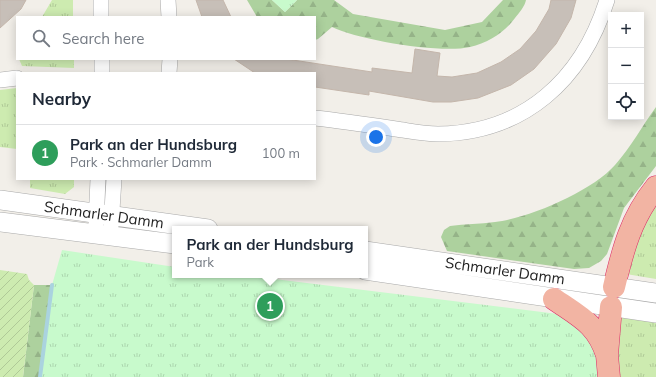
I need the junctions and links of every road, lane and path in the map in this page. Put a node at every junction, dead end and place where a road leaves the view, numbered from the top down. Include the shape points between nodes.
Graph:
1 (101, 0) edge
2 (168, 0) edge
3 (607, 0) edge
4 (101, 16) edge
5 (169, 16) edge
6 (102, 60) edge
7 (170, 60) edge
8 (102, 72) edge
9 (169, 72) edge
10 (16, 78) edge
11 (0, 80) edge
12 (316, 118) edge
13 (98, 180) edge
14 (114, 180) edge
15 (656, 187) edge
16 (0, 200) edge
17 (104, 215) junction
18 (0, 222) edge
19 (186, 226) edge
20 (102, 236) junction
21 (172, 244) edge
22 (368, 252) edge
23 (368, 270) edge
24 (651, 292) edge
25 (612, 297) junction
26 (554, 299) junction
27 (656, 313) edge
28 (607, 355) junction
29 (609, 377) edge

1 - 4 street
2 - 5 street
3 - 12 street via 596,30 577,65 534,106 515,117 470,131 438,134
6 - 8 street
7 - 9 street
10 - 11 street
13 - 17 street
14 - 17 street
15 - 25 highway via 638,212 624,243
16 - 17 street, Schmarler Damm
17 - 19 street, Schmarler Damm
17 - 20 street
18 - 20 street, Schmarler Damm
20 - 21 street, Schmarler Damm
22 - 25 street, Schmarler Damm
23 - 26 street, Schmarler Damm
24 - 25 street
25 - 26 street, Schmarler Damm
25 - 27 street
25 - 28 highway
26 - 28 highway via 594,328 602,340
28 - 29 highway

